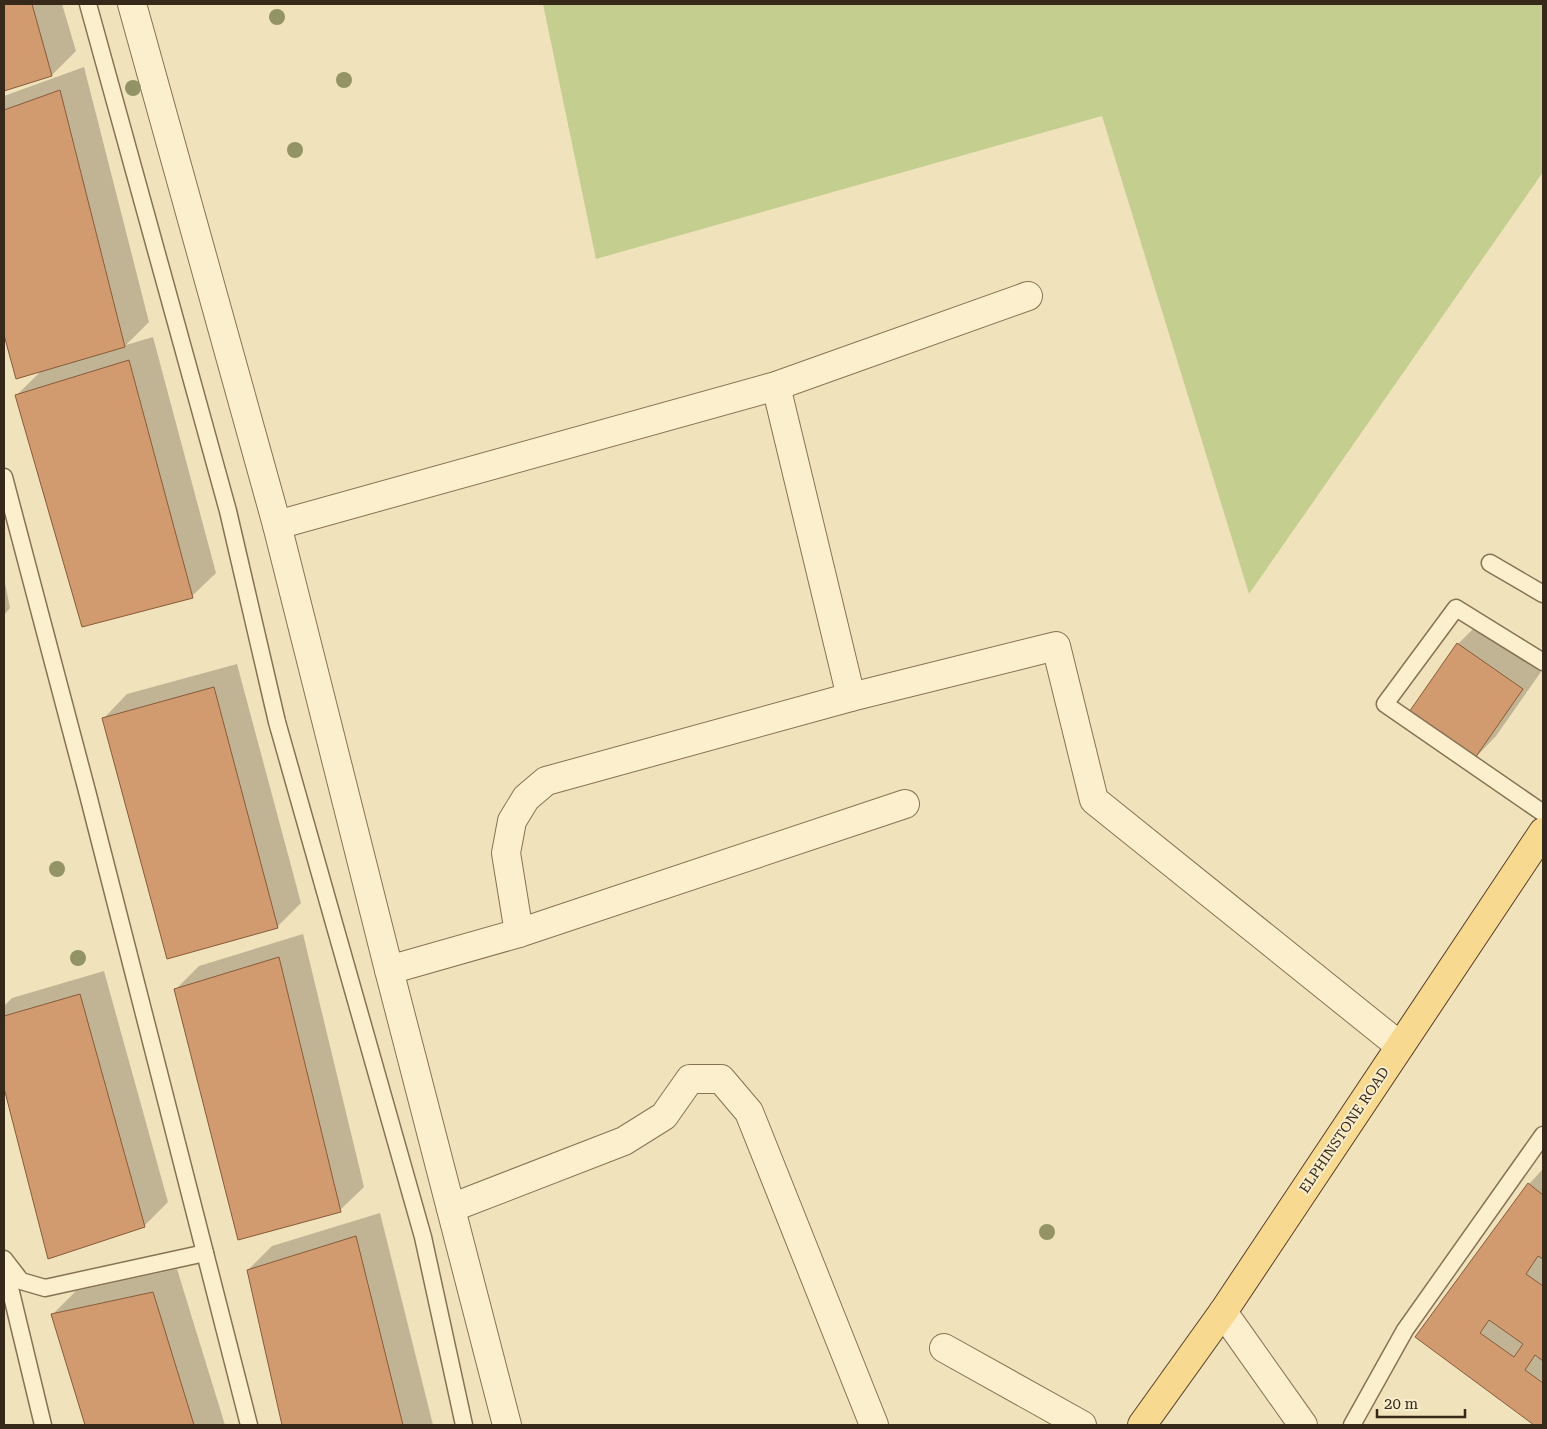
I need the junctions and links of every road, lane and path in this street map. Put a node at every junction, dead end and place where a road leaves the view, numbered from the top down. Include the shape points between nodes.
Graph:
1 (88, 4) edge
2 (132, 4) edge
3 (1028, 296) dead end
4 (776, 386) junction
5 (4, 477) edge
6 (277, 525) junction
7 (1490, 563) dead end
8 (1543, 594) edge
9 (1543, 662) edge
10 (851, 697) junction
11 (905, 804) dead end
12 (1543, 813) edge
13 (1543, 832) edge
14 (519, 933) junction
15 (389, 970) junction
16 (1400, 1046) junction
17 (1543, 1135) edge
18 (451, 1208) junction
19 (205, 1253) junction
20 (4, 1261) edge
21 (1223, 1312) junction
22 (944, 1348) dead end
23 (42, 1425) edge
24 (249, 1425) edge
25 (464, 1425) edge
26 (507, 1425) edge
27 (874, 1425) edge
28 (1082, 1425) edge
29 (1142, 1425) edge
30 (1303, 1425) edge
31 (1352, 1425) edge

1 - 25 lane via 228,511 277,722 423,1237
2 - 6 street
3 - 4 street
4 - 6 street
4 - 10 street
5 - 19 lane
6 - 15 street
7 - 8 lane
9 - 12 lane via 1456,608 1385,704
10 - 14 street via 546,781 526,798 512,821 506,853
10 - 16 street via 1056,646 1094,800
11 - 14 street
13 - 16 main road, ELPHINSTONE ROAD
14 - 15 street
15 - 18 street
16 - 21 main road, ELPHINSTONE ROAD
17 - 31 lane via 1405,1330
18 - 26 street
18 - 27 street via 624,1141 664,1116 690,1079 721,1080 749,1112
19 - 20 lane via 46,1288 21,1281
19 - 24 lane
20 - 23 lane
21 - 29 main road, ELPHINSTONE ROAD
21 - 30 street
22 - 28 street

